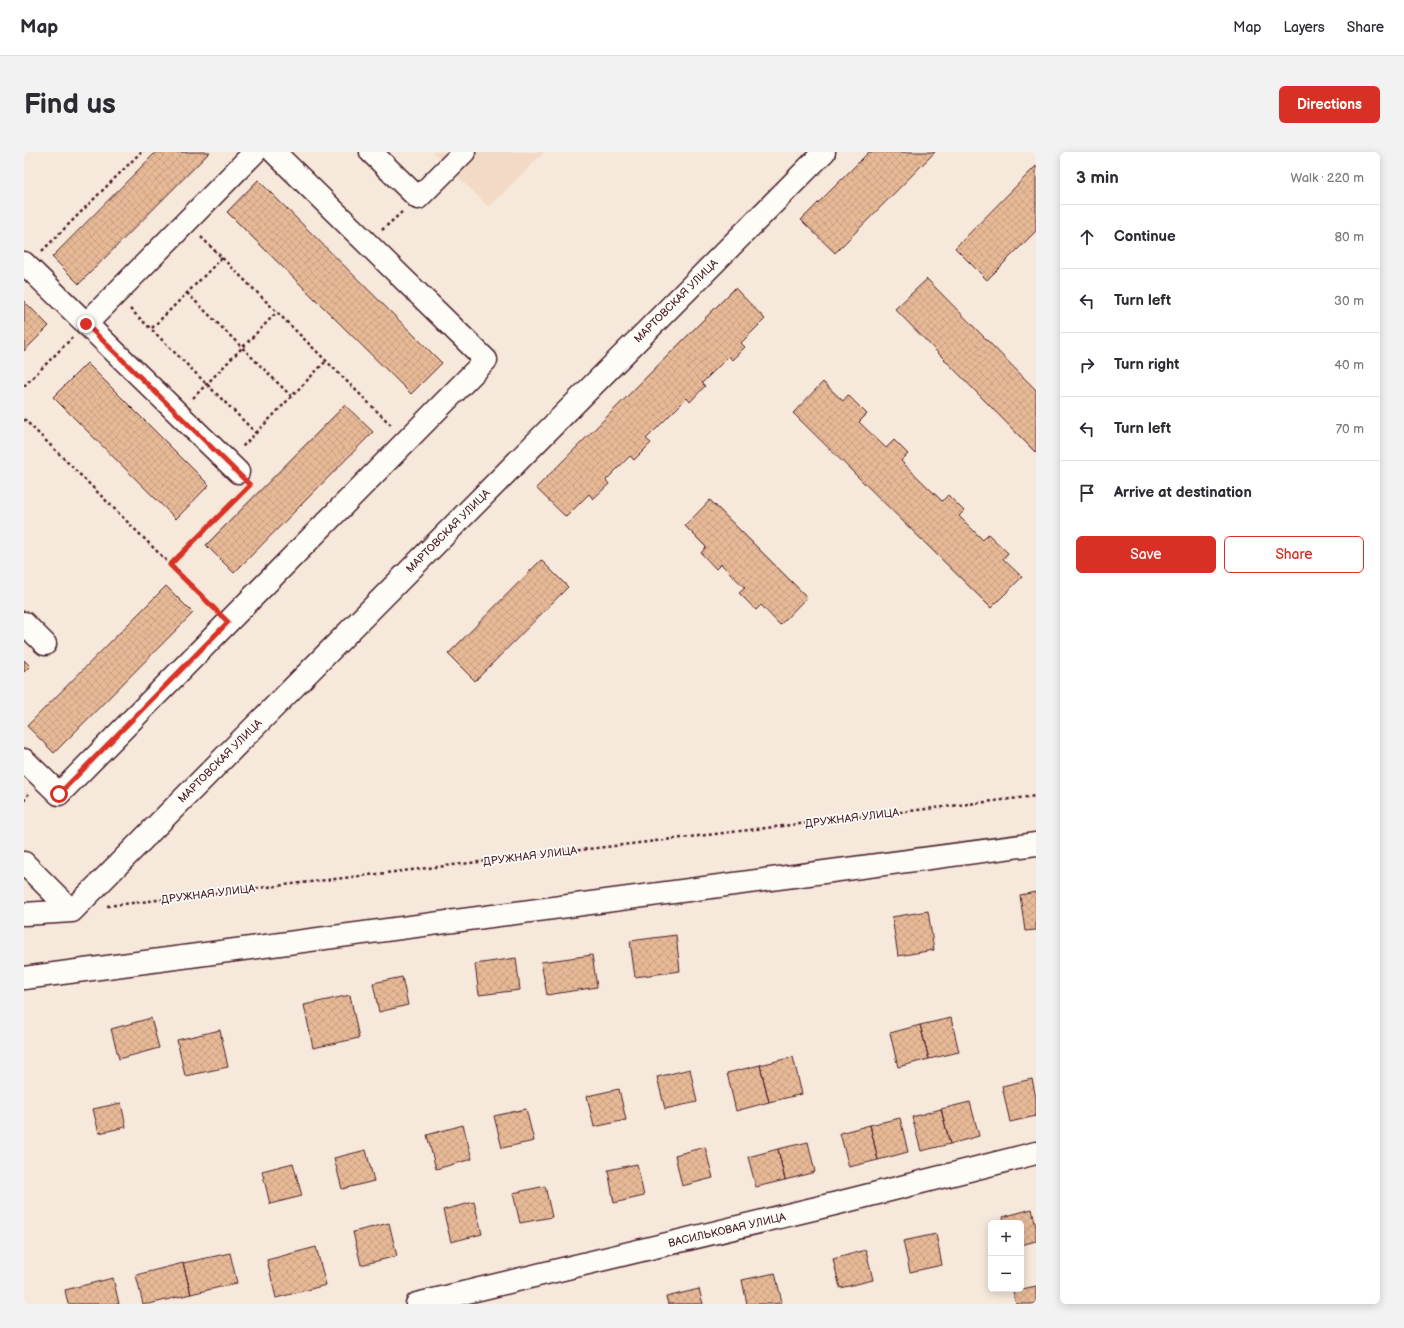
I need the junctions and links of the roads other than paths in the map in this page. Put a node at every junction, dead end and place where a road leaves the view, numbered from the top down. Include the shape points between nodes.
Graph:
1 (255, 152) edge
2 (274, 152) edge
3 (371, 152) edge
4 (464, 152) edge
5 (824, 152) edge
6 (26, 264) edge
7 (86, 324) junction
8 (232, 467) road end
9 (24, 623) edge
10 (45, 644) dead end
11 (24, 760) edge
12 (1036, 844) edge
13 (24, 863) edge
14 (72, 910) junction
15 (24, 914) edge
16 (24, 978) edge
17 (1036, 1153) edge
18 (417, 1304) edge

1 - 7 street
2 - 11 street via 486,360 59,794
3 - 4 street via 418,198
5 - 14 street, МАРТОВСКАЯ УЛИЦА
6 - 7 street
7 - 8 street
9 - 10 street
12 - 16 street
13 - 14 street
14 - 15 street
17 - 18 street, ВАСИЛЬКОВАЯ УЛИЦА

